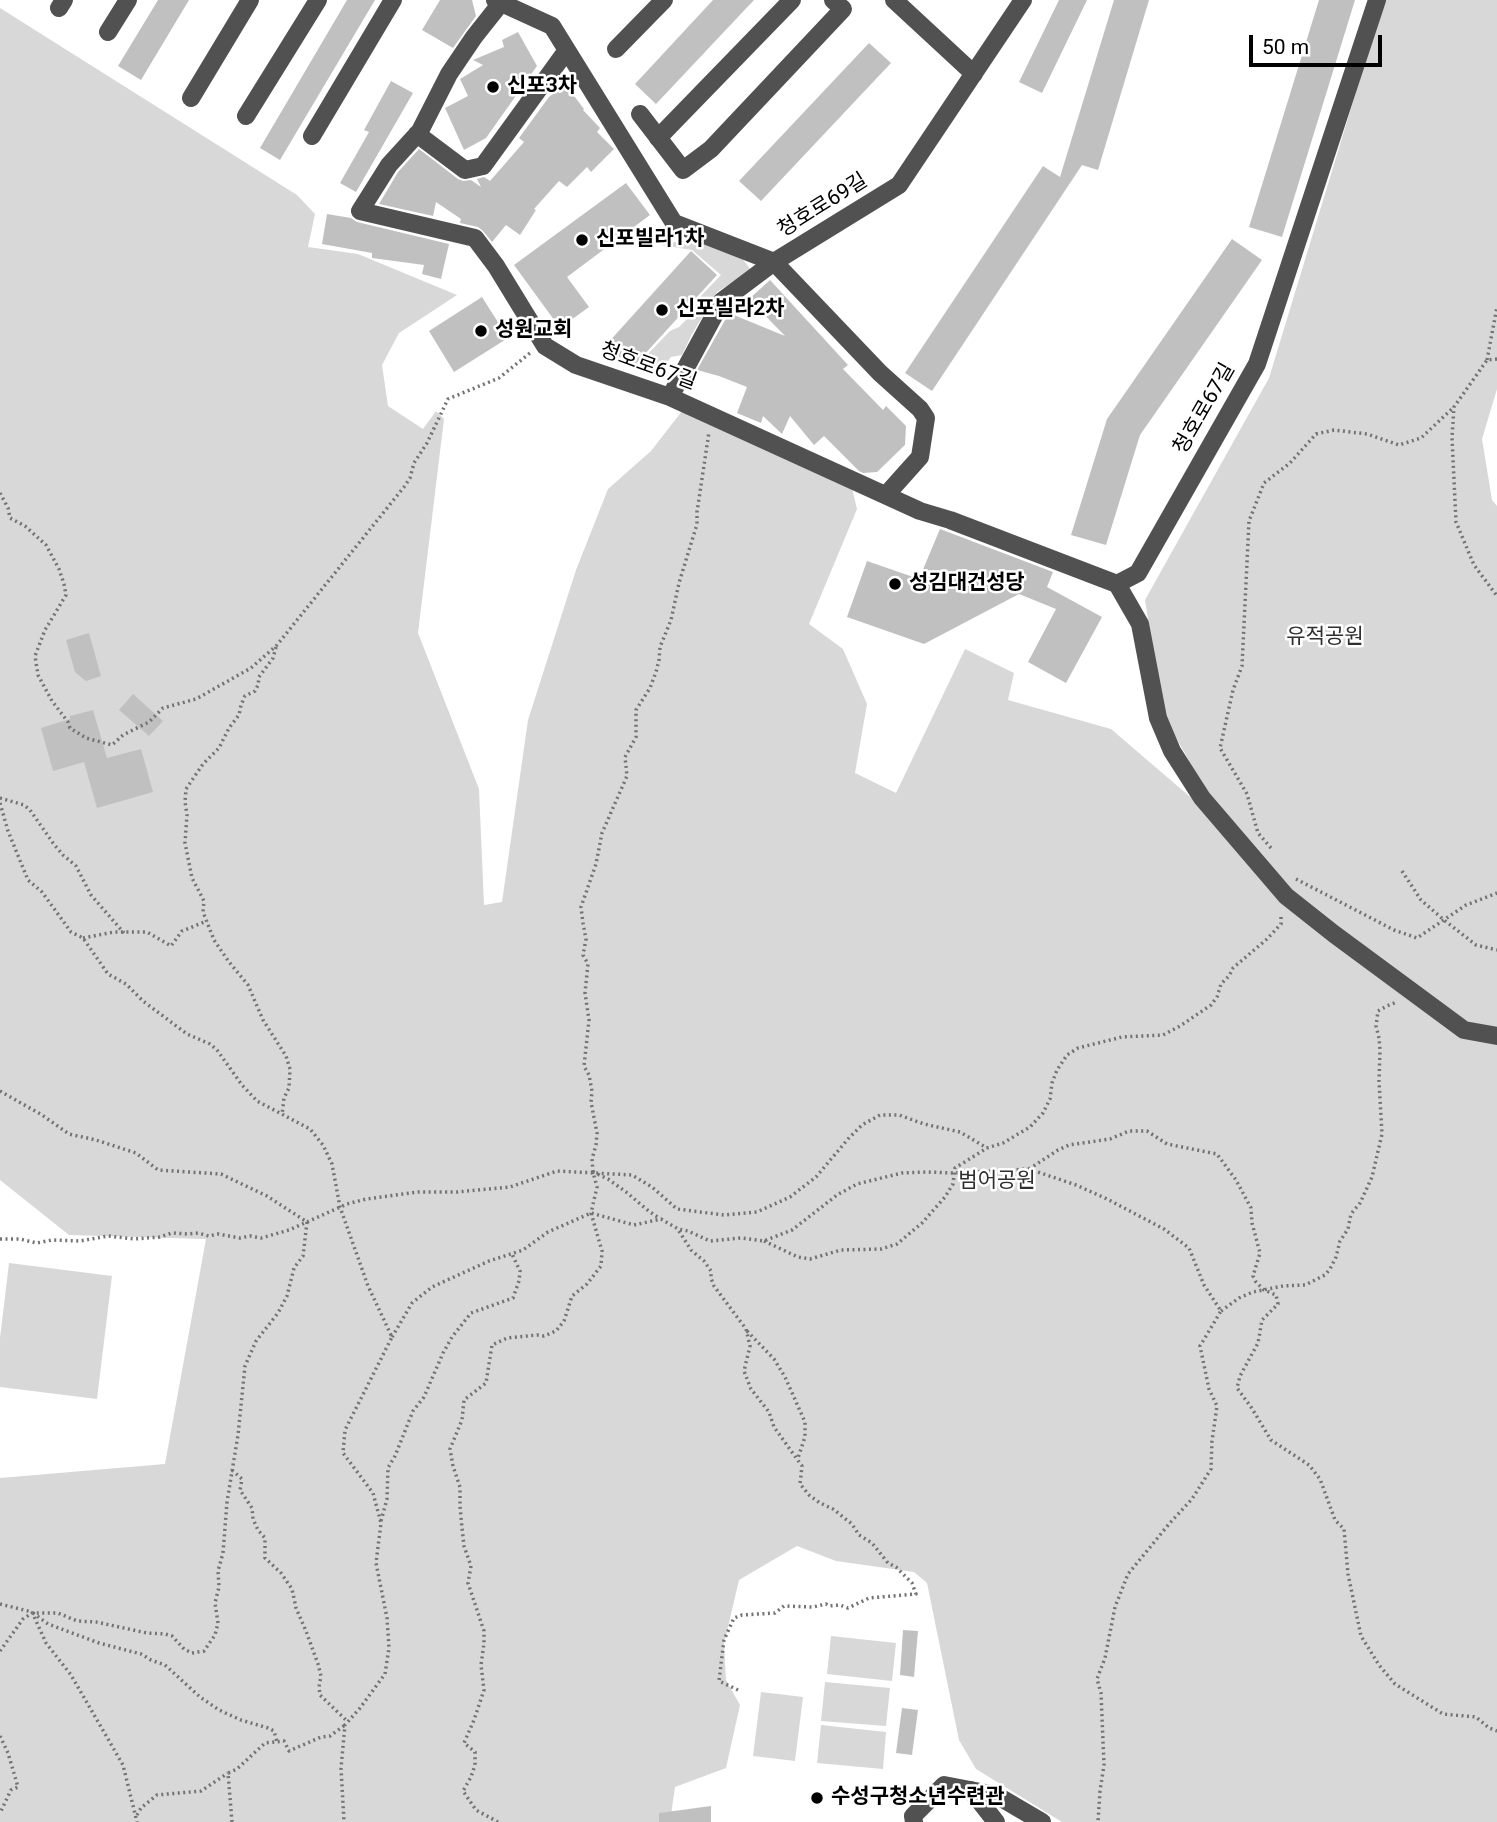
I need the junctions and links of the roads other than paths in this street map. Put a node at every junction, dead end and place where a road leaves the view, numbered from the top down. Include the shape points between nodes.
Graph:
1 (128, 0) edge
2 (250, 0) edge
3 (318, 0) edge
4 (393, 0) edge
5 (664, 0) edge
6 (792, 0) edge
7 (833, 0) edge
8 (894, 0) edge
9 (1023, 0) edge
10 (1377, 0) edge
11 (498, 1) edge
12 (108, 32) dead end
13 (616, 49) dead end
14 (567, 50) junction
15 (974, 74) junction
16 (191, 98) dead end
17 (640, 114) dead end
18 (246, 117) dead end
19 (417, 134) junction
20 (312, 136) dead end
21 (658, 138) junction
22 (360, 211) joint
23 (775, 262) junction
24 (670, 397) junction
25 (886, 495) junction
26 (1117, 584) junction
27 (1497, 1036) edge
28 (971, 1790) junction
29 (914, 1822) edge
30 (996, 1822) edge
31 (1042, 1822) edge

1 - 12 street
2 - 16 street
3 - 18 street
4 - 20 street
5 - 13 street
6 - 21 street
7 - 21 street via 843,9 711,149 683,170
8 - 15 street
9 - 15 street, 청호로69길
10 - 26 street, 청호로67길 via 1257,364 1138,573
11 - 14 street, 청호로69길 via 552,26
11 - 19 street, 청호로69길 via 449,74
14 - 19 street via 483,166 465,170
14 - 23 street, 청호로69길 via 674,223
15 - 23 street, 청호로69길 via 899,185
17 - 21 street
19 - 22 street, 청호로69길 via 389,165
22 - 24 street, 청호로67길 via 475,239 545,346 576,365
23 - 24 street via 722,301
23 - 25 street via 926,418 920,457
24 - 25 street, 청호로67길
25 - 26 street, 청호로67길
26 - 27 street via 1140,624 1158,718 1172,751 1202,798 1282,892 1334,934 1464,1030
28 - 29 street via 944,1785 913,1816
28 - 30 street
28 - 31 street via 996,1795

